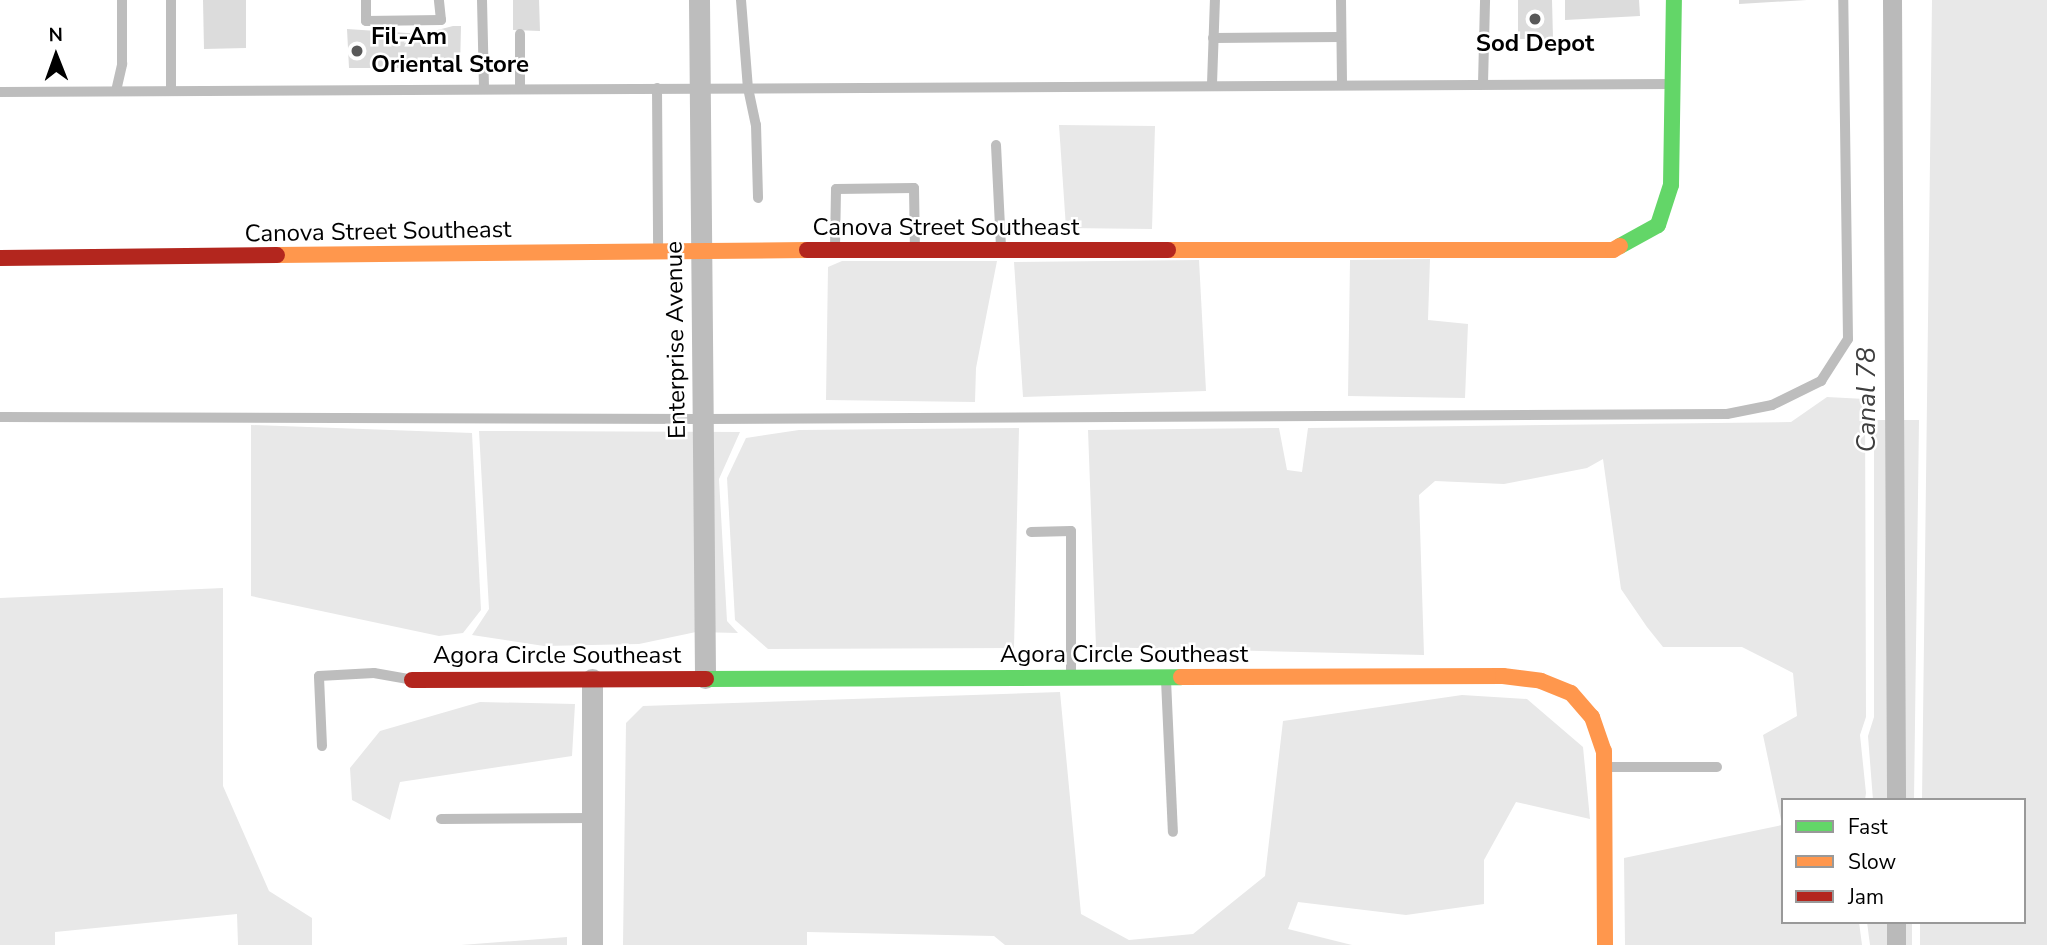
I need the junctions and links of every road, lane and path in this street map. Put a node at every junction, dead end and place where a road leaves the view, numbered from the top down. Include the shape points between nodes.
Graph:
1 (122, 0) edge
2 (171, 0) edge
3 (366, 0) edge
4 (439, 0) edge
5 (482, 0) edge
6 (699, 0) edge
7 (741, 0) edge
8 (1215, 0) edge
9 (1341, 0) edge
10 (1486, 0) edge
11 (1674, 0) edge
12 (1843, 0) edge
13 (520, 34) dead end
14 (1341, 37) junction
15 (1213, 38) junction
16 (1212, 84) junction
17 (1483, 84) junction
18 (1674, 84) junction
19 (1342, 85) junction
20 (657, 88) junction
21 (701, 88) junction
22 (748, 88) junction
23 (484, 89) junction
24 (520, 89) junction
25 (116, 91) junction
26 (171, 91) junction
27 (0, 92) edge
28 (996, 145) dead end
29 (758, 198) dead end
30 (835, 250) junction
31 (658, 251) junction
32 (700, 251) junction
33 (915, 251) junction
34 (1001, 251) junction
35 (0, 258) edge
36 (0, 417) edge
37 (703, 419) junction
38 (1031, 532) dead end
39 (1071, 677) junction
40 (1166, 677) junction
41 (592, 678) junction
42 (705, 678) junction
43 (412, 680) joint
44 (322, 746) dead end
45 (1717, 767) dead end
46 (1604, 768) junction
47 (592, 818) junction
48 (441, 819) dead end
49 (1173, 832) dead end
50 (592, 945) edge
51 (1605, 945) edge

1 - 25 lane via 122,64
2 - 26 lane
3 - 4 lane via 366,21 441,20
5 - 23 lane
6 - 21 street, Enterprise Avenue
7 - 22 lane
8 - 15 lane
9 - 14 lane
10 - 17 lane
11 - 18 street, Canova Street Southeast
12 - 37 lane via 1848,339 1821,381 1772,405 1727,414
13 - 24 lane
14 - 15 lane
14 - 19 lane
15 - 16 lane
16 - 19 lane
16 - 22 lane
17 - 18 lane
17 - 19 lane
18 - 34 street, Canova Street Southeast via 1671,185 1658,225 1613,250
20 - 21 lane
20 - 24 lane
20 - 31 lane
21 - 22 lane
21 - 32 street, Enterprise Avenue
22 - 29 lane via 756,125
23 - 24 lane
23 - 26 lane
25 - 26 lane
25 - 27 lane
28 - 34 lane
30 - 32 street, Canova Street Southeast
30 - 33 street, Canova Street Southeast
30 - 33 lane via 836,189 914,188
31 - 32 street, Canova Street Southeast
31 - 35 street, Canova Street Southeast
32 - 37 street, Enterprise Avenue
33 - 34 street, Canova Street Southeast
36 - 37 lane
37 - 42 street, Enterprise Avenue
38 - 39 lane via 1071,531
39 - 40 street, Agora Circle Southeast
39 - 42 street, Agora Circle Southeast
40 - 46 street, Agora Circle Southeast via 1503,676 1541,681 1571,693 1592,717 1604,751
40 - 49 lane
41 - 42 street, Agora Circle Southeast
41 - 43 street, Agora Circle Southeast
41 - 47 street
43 - 44 lane via 374,673 319,676
45 - 46 lane
46 - 51 street, Agora Circle Southeast
47 - 48 lane
47 - 50 street

